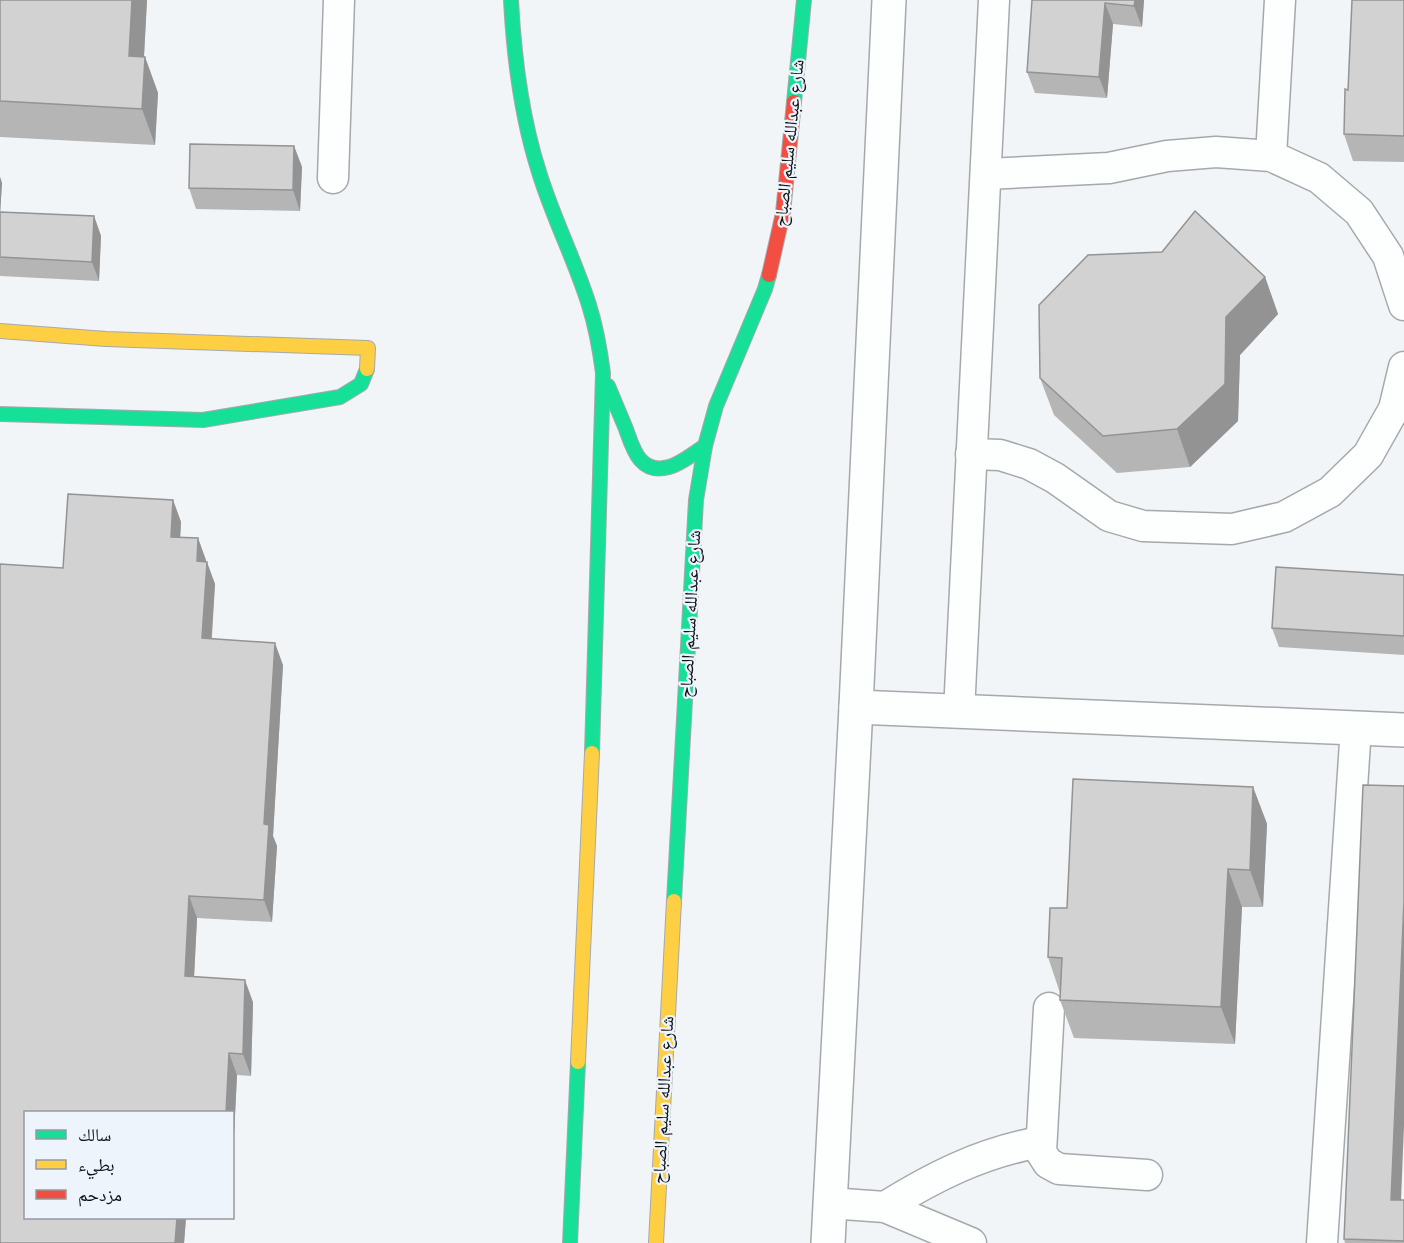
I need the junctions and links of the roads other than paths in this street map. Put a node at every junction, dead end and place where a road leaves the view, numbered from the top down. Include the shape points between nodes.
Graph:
1 (339, 0) edge
2 (510, 0) edge
3 (804, 0) edge
4 (890, 0) edge
5 (994, 0) edge
6 (1280, 0) edge
7 (1271, 156) junction
8 (986, 174) junction
9 (333, 178) dead end
10 (1404, 305) edge
11 (0, 332) edge
12 (1404, 367) edge
13 (603, 373) junction
14 (0, 414) edge
15 (705, 446) junction
16 (970, 454) junction
17 (856, 707) junction
18 (959, 712) junction
19 (1356, 728) junction
20 (1404, 730) edge
21 (1049, 1008) dead end
22 (1040, 1142) junction
23 (1147, 1175) dead end
24 (829, 1203) junction
25 (885, 1207) junction
26 (570, 1243) edge
27 (656, 1243) edge
28 (828, 1243) edge
29 (971, 1243) edge
30 (1322, 1243) edge

1 - 9 lane
2 - 13 main road via 530,137 545,191 590,307
3 - 15 main road, شارع عبدالله سليم الصباح via 783,213 775,251 765,289 716,406
4 - 17 street
5 - 8 lane
6 - 7 lane
7 - 8 lane via 1216,152 1167,156 1109,168
7 - 10 lane via 1319,178 1359,212 1388,256
8 - 16 lane
11 - 14 main road via 368,348 368,368 356,391 340,397 203,420
12 - 16 lane via 1394,409 1368,455 1330,492 1284,517 1232,530 1143,526 1109,516 1029,464 1000,455
13 - 15 main road via 630,445 645,464 671,467
13 - 26 main road via 596,657
15 - 27 main road, شارع عبدالله سليم الصباح via 696,500
16 - 18 lane
17 - 18 street
17 - 24 street
18 - 19 street
19 - 20 street
19 - 30 lane
21 - 22 lane
22 - 23 lane via 1048,1162 1059,1169
22 - 25 lane via 947,1171
24 - 25 lane
24 - 28 street
25 - 29 lane

